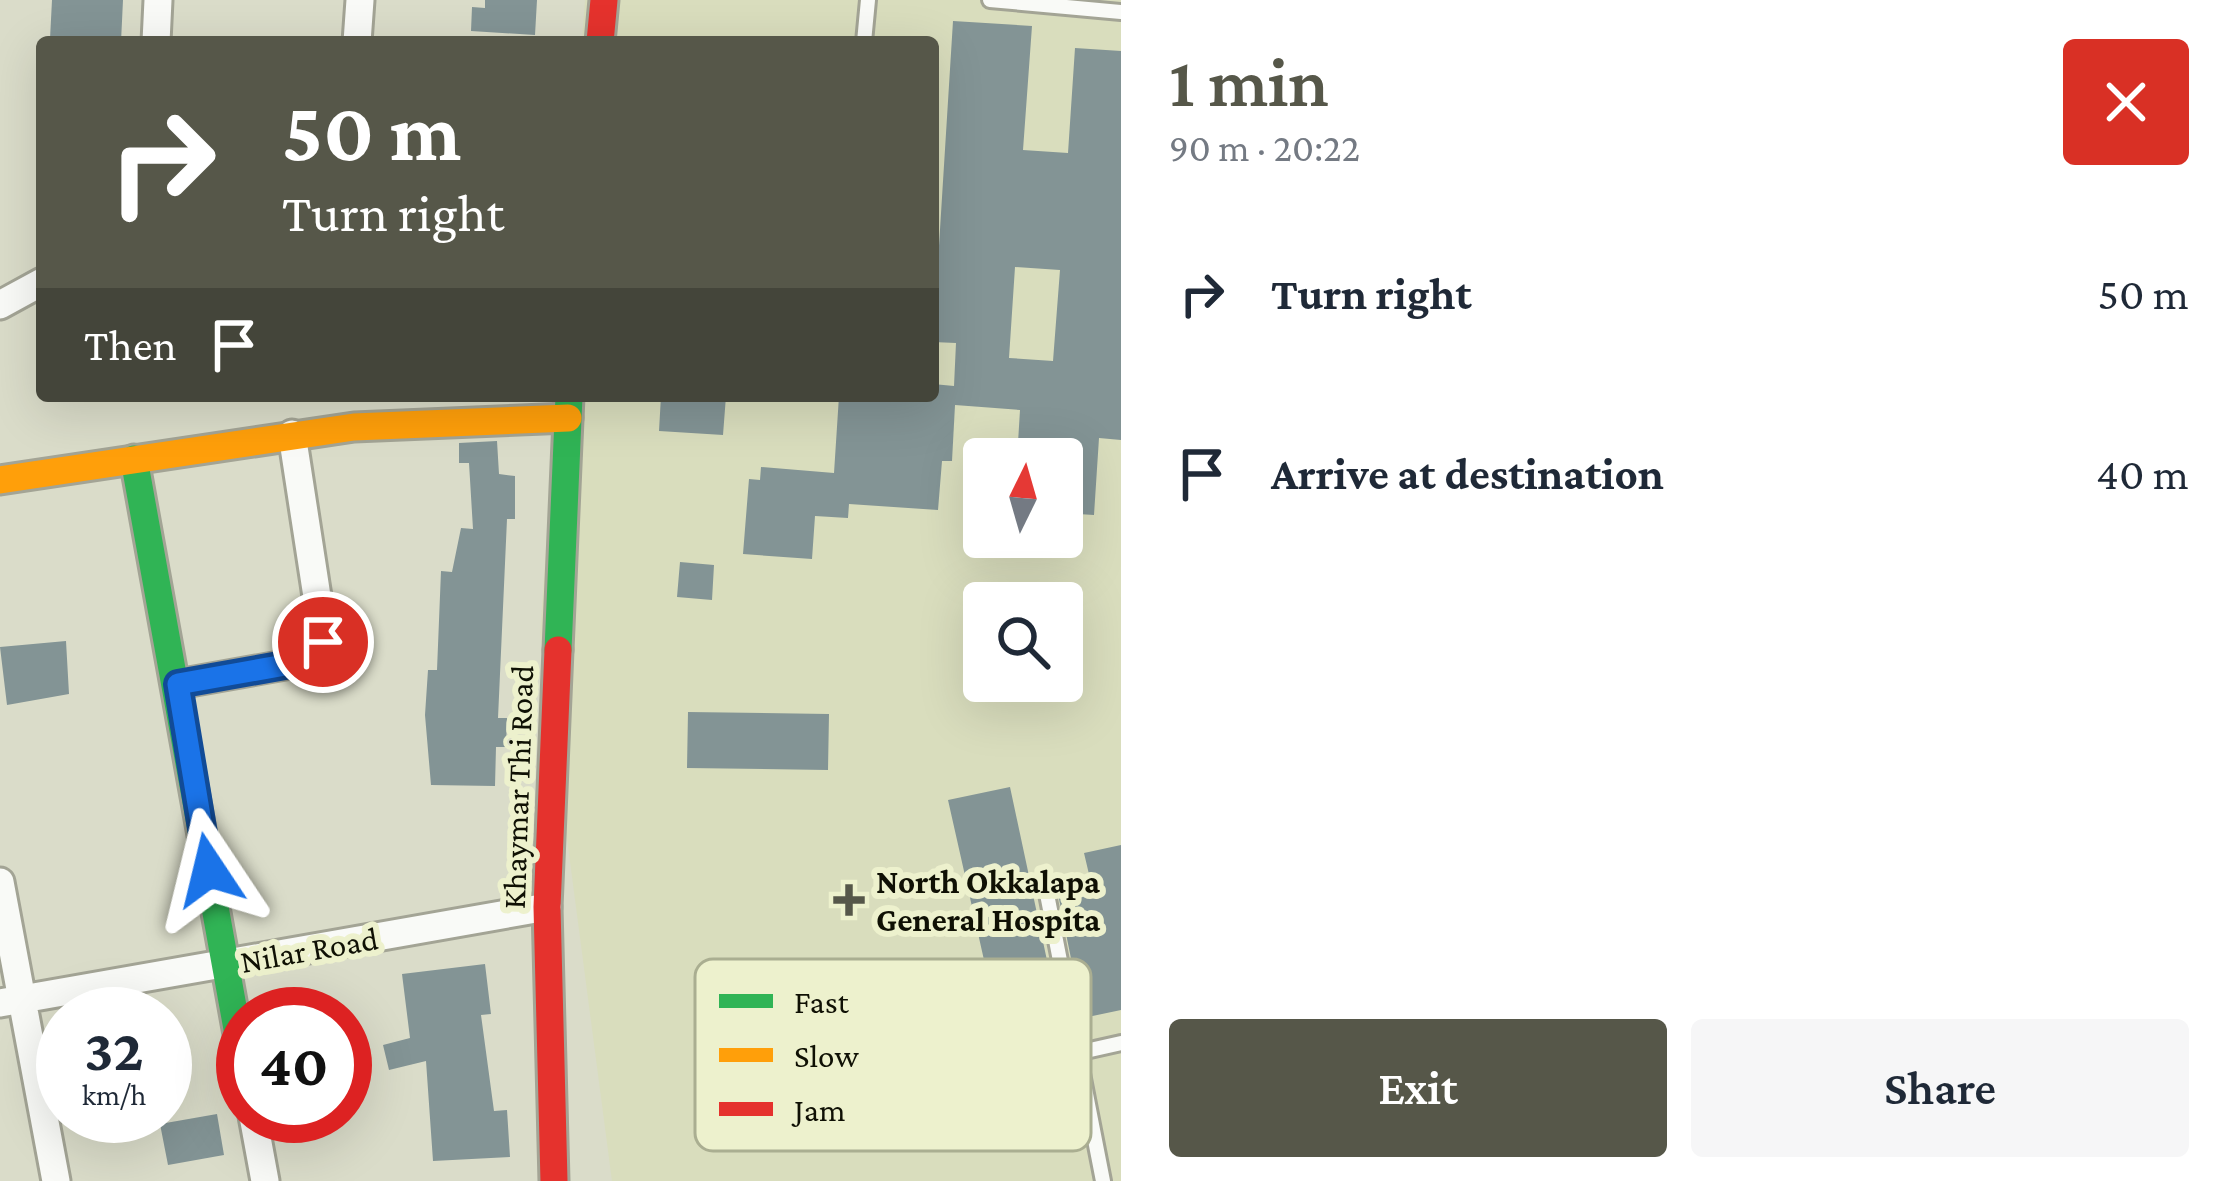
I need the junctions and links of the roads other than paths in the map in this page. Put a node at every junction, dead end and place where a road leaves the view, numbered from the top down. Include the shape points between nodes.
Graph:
1 (158, 0) edge
2 (360, 0) edge
3 (604, 0) edge
4 (868, 0) edge
5 (990, 0) edge
6 (1121, 12) edge
7 (156, 36) edge
8 (357, 36) edge
9 (601, 36) edge
10 (865, 36) edge
11 (36, 285) edge
12 (0, 305) edge
13 (569, 407) edge
14 (292, 434) junction
15 (134, 459) junction
16 (0, 480) edge
17 (178, 684) junction
18 (0, 881) edge
19 (1046, 889) dead end
20 (547, 908) junction
21 (1059, 959) edge
22 (225, 963) junction
23 (229, 987) edge
24 (11, 1001) edge
25 (1121, 1042) edge
26 (1091, 1049) edge
27 (1091, 1124) edge
28 (258, 1143) edge
29 (56, 1181) edge
30 (265, 1181) edge
31 (554, 1181) edge
32 (1103, 1181) edge

1 - 7 street
2 - 8 street
3 - 9 street
4 - 10 lane
5 - 6 lane
11 - 12 street
13 - 14 street
13 - 20 street, Khaymar Thi Road
14 - 15 street
14 - 17 street via 320,652 313,660
15 - 16 street
15 - 17 street
17 - 22 street
18 - 24 street
19 - 21 lane
20 - 22 street, Nilar Road
20 - 31 street, Khaymar Thi Road
22 - 23 street
22 - 24 street, Nilar Road
24 - 29 street
25 - 26 lane
27 - 32 lane
28 - 30 street

